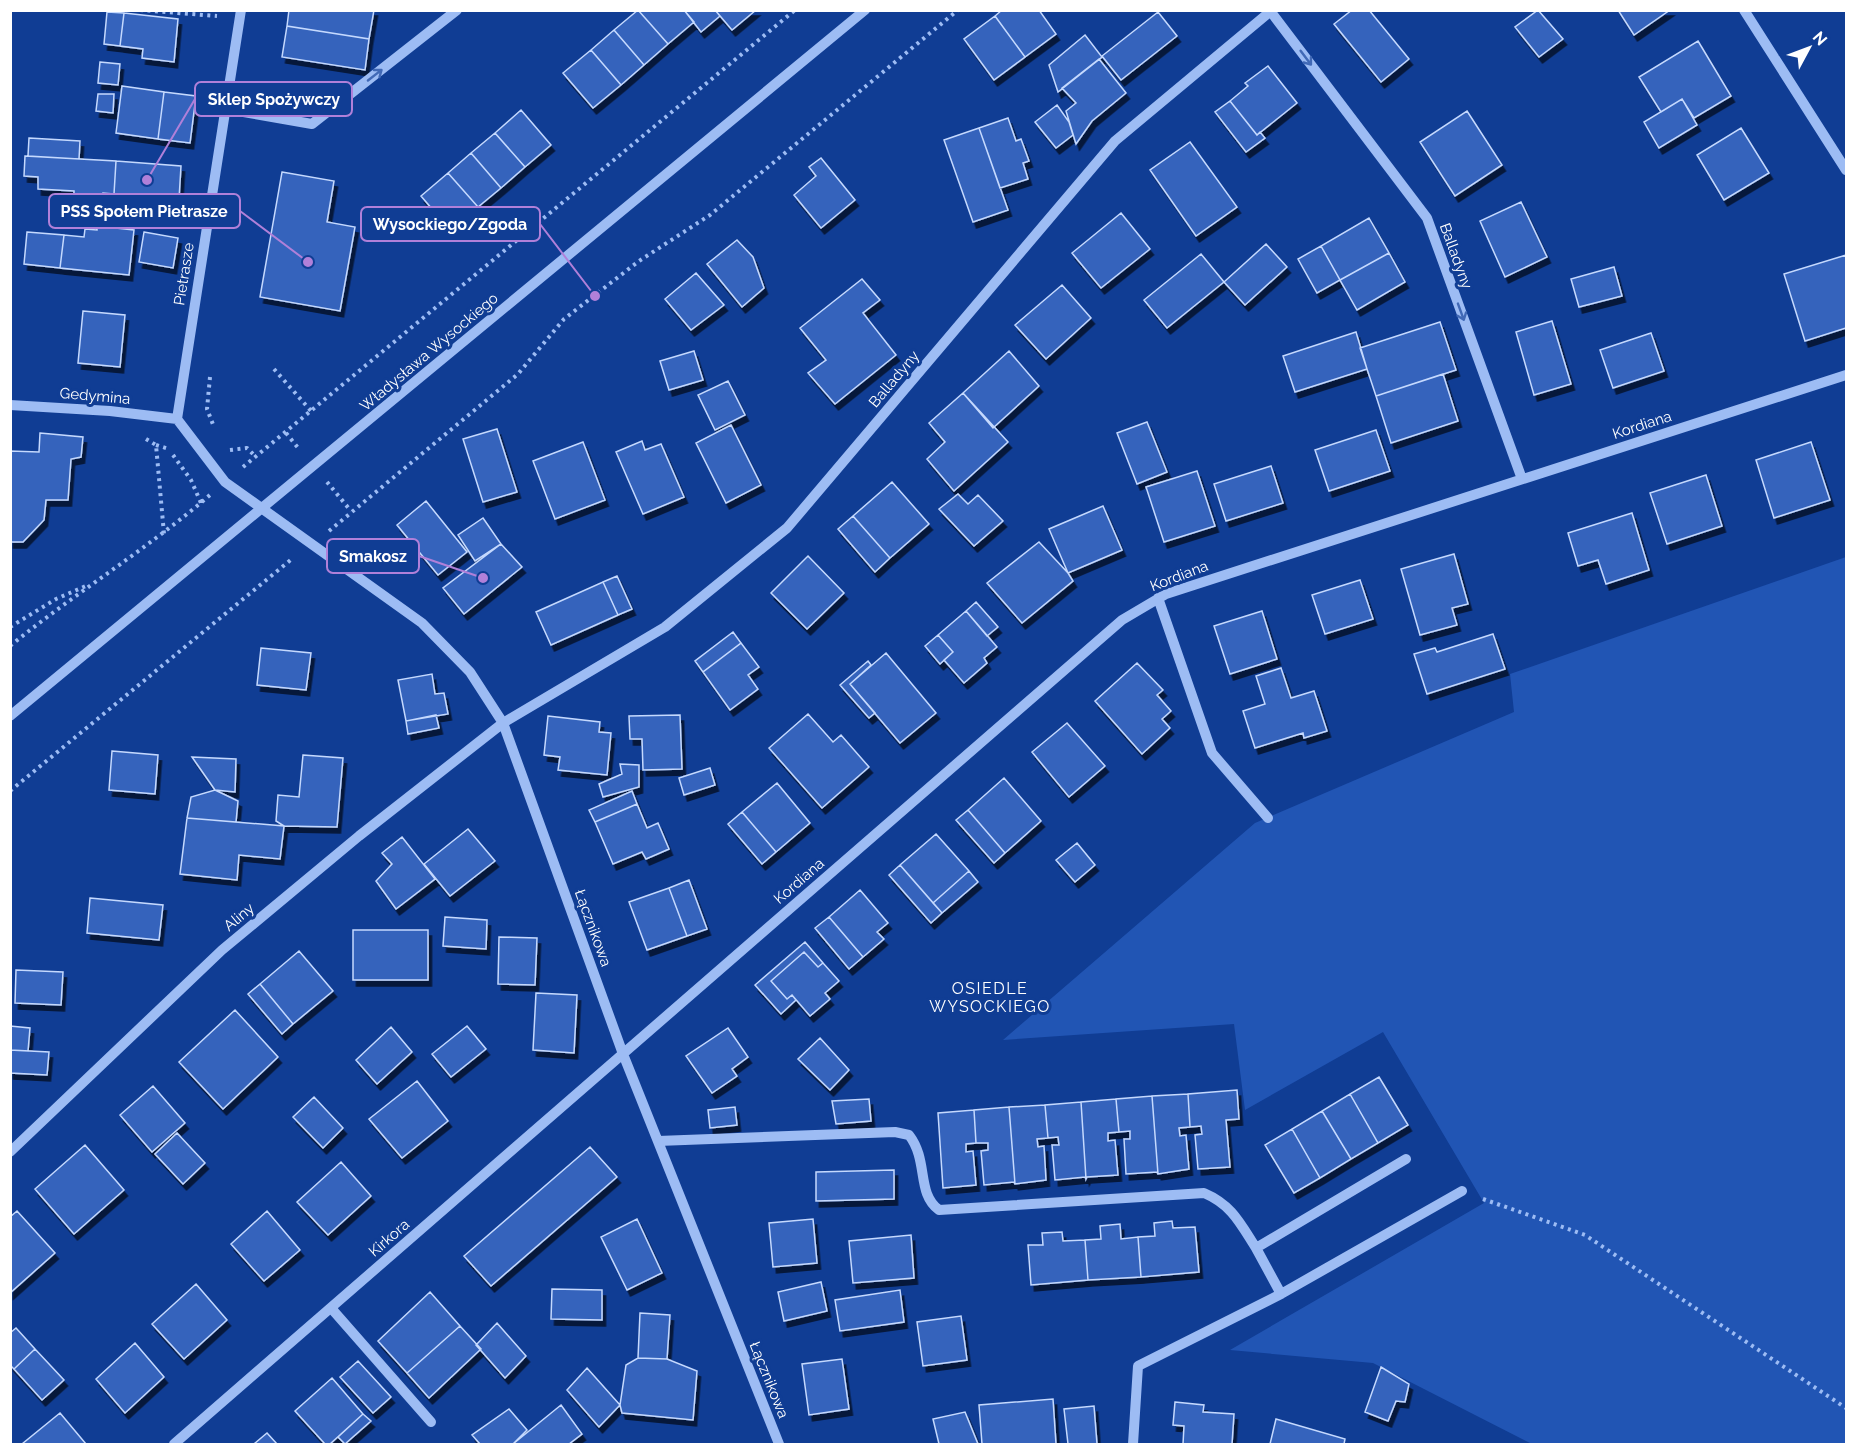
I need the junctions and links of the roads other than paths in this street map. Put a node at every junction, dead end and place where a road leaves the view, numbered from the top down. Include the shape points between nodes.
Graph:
1 (457, 10) edge
2 (865, 10) edge
3 (1744, 10) edge
4 (1272, 11) edge
5 (240, 14) edge
6 (226, 109) junction
7 (1846, 171) edge
8 (1846, 375) edge
9 (10, 405) edge
10 (177, 419) junction
11 (1522, 479) junction
12 (263, 509) junction
13 (1158, 598) junction
14 (10, 716) edge
15 (503, 723) junction
16 (1268, 818) dead end
17 (623, 1054) junction
18 (658, 1141) junction
19 (10, 1152) edge
20 (1406, 1159) dead end
21 (1462, 1191) road end
22 (1256, 1248) junction
23 (1281, 1294) junction
24 (331, 1308) junction
25 (431, 1422) dead end
26 (174, 1444) edge
27 (779, 1444) edge
28 (1133, 1444) edge

6 -> 1 street via 312,124
2 - 12 street, Władysława Wysockiego
3 - 7 street
4 -> 11 street, Balladyny via 1427,218
4 - 15 street, Balladyny via 1115,141 788,528 664,627
5 - 6 street, Pietrasze
6 - 10 street, Pietrasze
8 - 11 street, Kordiana
9 - 10 street, Gedymina
10 - 12 street via 225,482
11 - 13 street, Kordiana
12 - 14 street, Władysława Wysockiego
12 - 15 street, Łącznikowa via 422,623 470,672
13 - 16 street via 1212,753
13 - 17 street, Kordiana via 1122,620
15 - 17 street, Łącznikowa
15 - 19 street, Aliny via 222,950
17 - 18 street, Łącznikowa
17 - 24 street, Kirkora
18 - 22 street via 895,1132 909,1135 918,1147 930,1203 939,1210 1204,1193 1222,1201
18 - 27 street, Łącznikowa
20 - 22 street
21 - 23 street
22 - 23 street
23 - 28 street via 1138,1366
24 - 25 street
24 - 26 street, Kirkora

